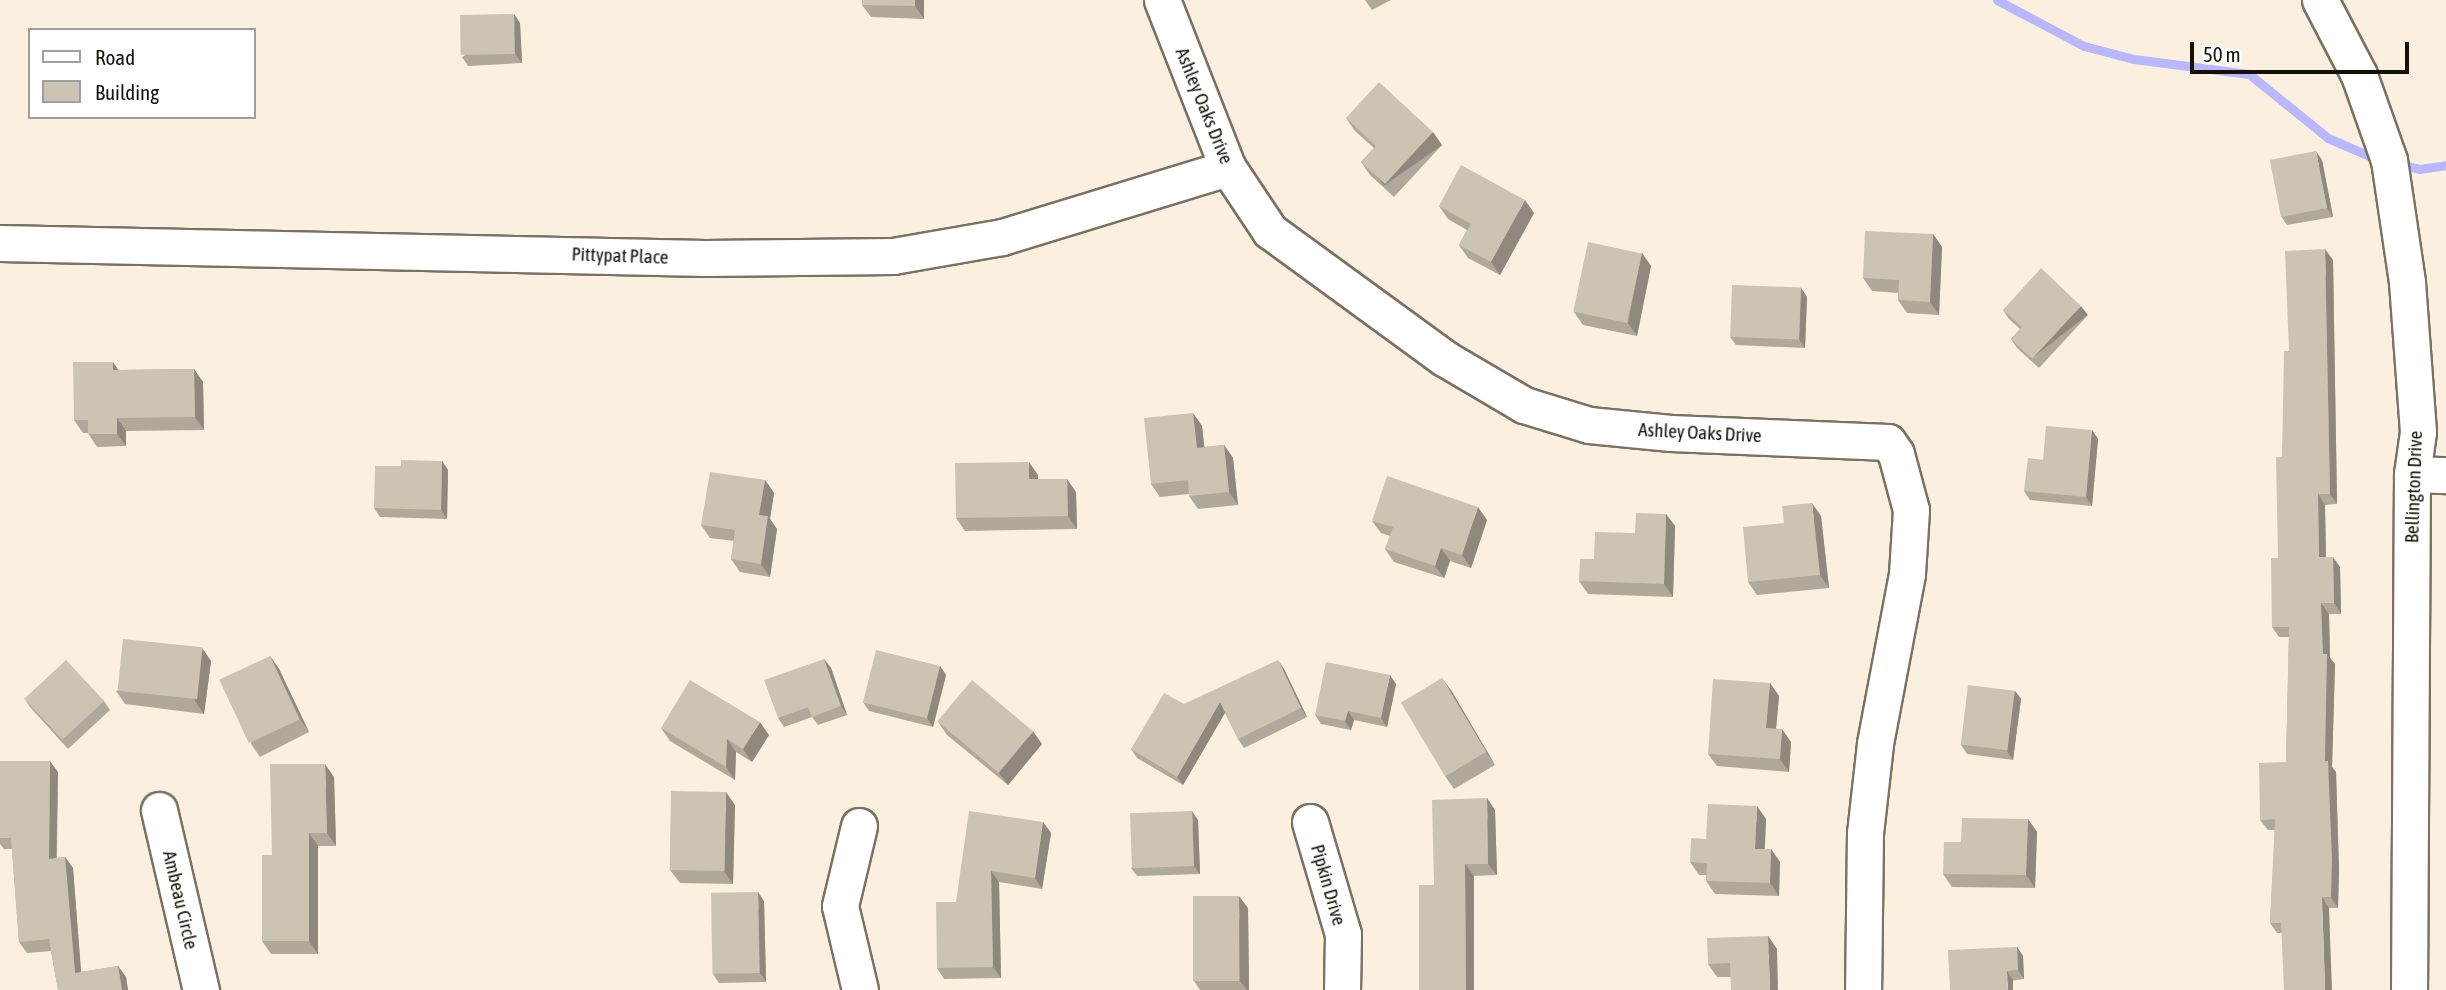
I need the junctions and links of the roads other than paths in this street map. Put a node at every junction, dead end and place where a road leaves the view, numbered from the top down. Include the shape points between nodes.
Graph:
1 (1162, 0) edge
2 (2320, 0) edge
3 (1228, 168) junction
4 (0, 243) edge
5 (2429, 474) edge
6 (159, 810) dead end
7 (1310, 822) dead end
8 (859, 826) dead end
9 (201, 990) edge
10 (860, 990) edge
11 (1342, 990) edge
12 (1863, 990) edge
13 (2409, 990) edge

1 - 3 street, Ashley Oaks Drive
2 - 5 street, Bellington Drive via 2359,75 2389,160 2407,282 2418,432
3 - 4 street, Pittypat Place via 1002,237 893,256 705,258
3 - 12 street, Ashley Oaks Drive via 1270,230 1444,358 1524,405 1589,425 1888,442 1896,454 1911,510 1907,574 1875,744 1865,833
5 - 13 street, Bellington Drive
6 - 9 street, Ambeau Circle
7 - 11 street, Pipkin Drive via 1343,934
8 - 10 street via 840,906

